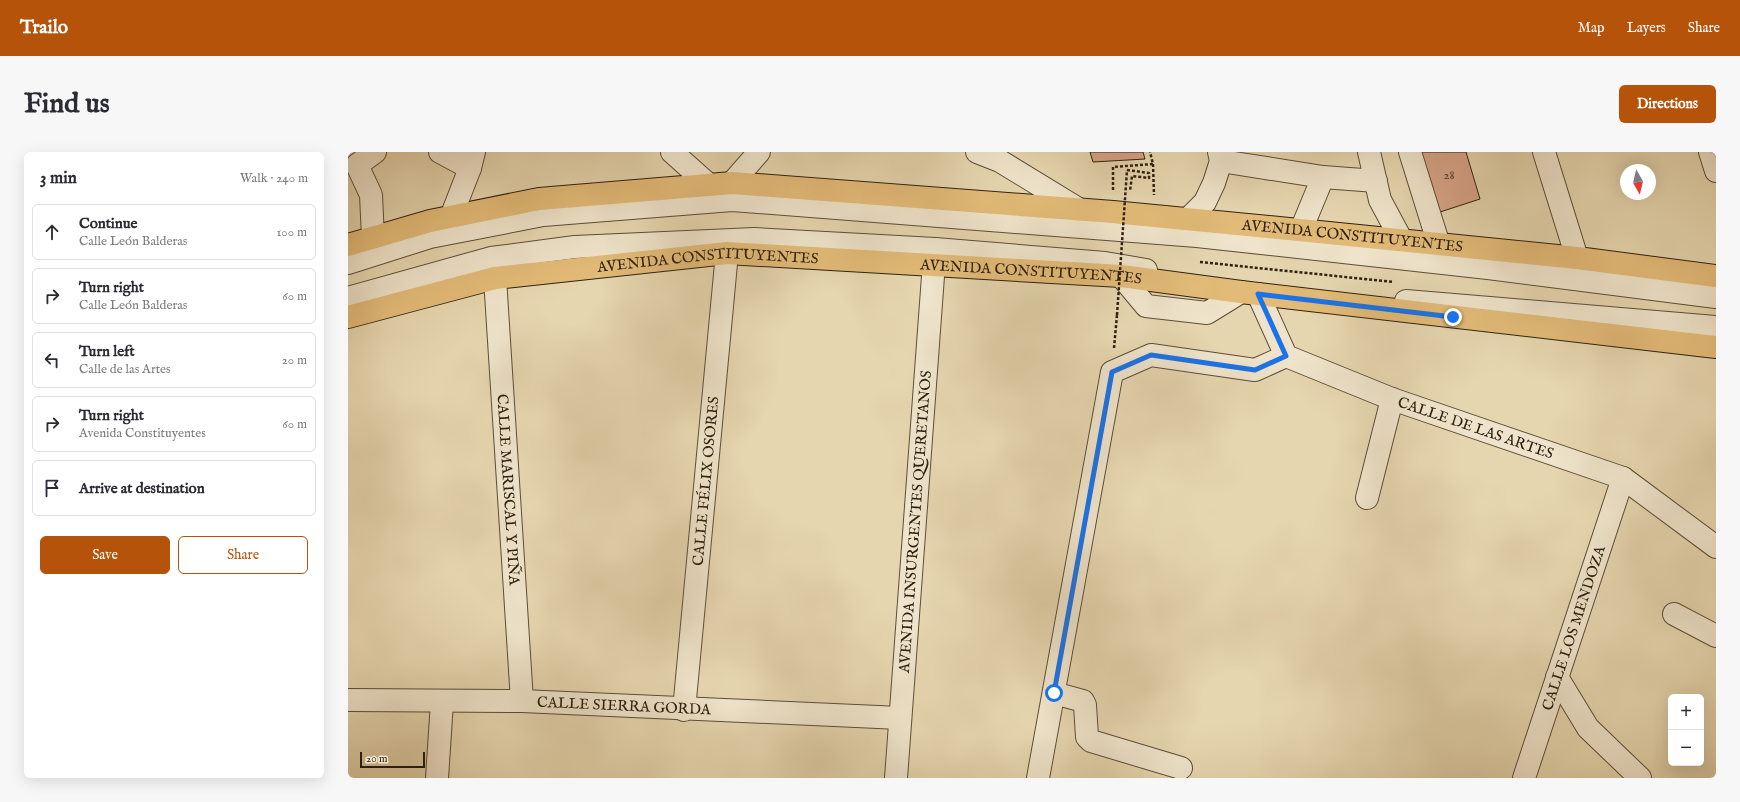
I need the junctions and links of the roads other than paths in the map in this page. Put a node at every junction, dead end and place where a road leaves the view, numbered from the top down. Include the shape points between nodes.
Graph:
1 (375, 152) edge
2 (440, 152) edge
3 (672, 152) edge
4 (759, 152) edge
5 (977, 152) edge
6 (1369, 152) edge
7 (1410, 152) edge
8 (1544, 152) edge
9 (1710, 152) edge
10 (1220, 157) edge
11 (352, 159) edge
12 (472, 160) edge
13 (1716, 171) edge
14 (1323, 177) junction
15 (1376, 181) junction
16 (732, 183) junction
17 (709, 185) junction
18 (1080, 210) junction
19 (451, 217) junction
20 (1187, 220) junction
21 (1301, 230) junction
22 (373, 238) junction
23 (1402, 241) junction
24 (1439, 245) junction
25 (348, 246) edge
26 (727, 253) junction
27 (935, 257) junction
28 (1577, 258) junction
29 (348, 263) edge
30 (1716, 276) edge
31 (495, 278) junction
32 (1250, 293) junction
33 (1716, 297) edge
34 (348, 298) edge
35 (348, 317) edge
36 (1716, 327) edge
37 (1716, 347) edge
38 (1286, 356) junction
39 (1392, 399) junction
40 (1623, 478) junction
41 (1368, 498) dead end
42 (1716, 547) edge
43 (1674, 614) dead end
44 (1716, 636) edge
45 (1557, 677) junction
46 (1054, 693) junction
47 (348, 700) edge
48 (522, 701) junction
49 (442, 702) junction
50 (684, 710) junction
51 (900, 718) junction
52 (1181, 768) dead end
53 (437, 778) edge
54 (896, 778) edge
55 (1038, 778) edge
56 (1524, 778) edge
57 (1640, 778) edge

1 - 11 street
2 - 12 street
3 - 17 street
4 - 16 street
5 - 18 street via 1000,161
6 - 15 street
7 - 24 street
8 - 28 street
9 - 13 street
10 - 14 street
10 - 20 street via 1214,183 1205,202
11 - 22 street via 371,195
12 - 19 street
14 - 15 street
14 - 21 street
15 - 23 street via 1380,200
16 - 17 main road, AVENIDA CONSTITUYENTES
16 - 18 main road, AVENIDA CONSTITUYENTES
17 - 19 main road, AVENIDA CONSTITUYENTES via 539,199
18 - 20 main road, AVENIDA CONSTITUYENTES
19 - 22 main road, AVENIDA CONSTITUYENTES
20 - 21 main road, AVENIDA CONSTITUYENTES
21 - 23 main road, AVENIDA CONSTITUYENTES
22 - 25 main road, AVENIDA CONSTITUYENTES
23 - 24 main road, AVENIDA CONSTITUYENTES
24 - 28 main road, AVENIDA CONSTITUYENTES
26 - 27 main road, AVENIDA CONSTITUYENTES
26 - 31 main road, AVENIDA CONSTITUYENTES
26 - 50 street, CALLE FÉLIX OSORES
27 - 32 main road, AVENIDA CONSTITUYENTES via 1121,276
27 - 34 street via 754,239 575,247 491,258
27 - 36 street via 1104,263 1242,286
27 - 51 street, AVENIDA INSURGENTES QUERETANOS
28 - 30 main road, AVENIDA CONSTITUYENTES
29 - 33 street via 430,237 543,215 732,200 1197,236 1488,268
31 - 35 main road, AVENIDA CONSTITUYENTES
31 - 48 street, CALLE MARISCAL Y PIÑA
32 - 37 main road, AVENIDA CONSTITUYENTES
32 - 38 street
38 - 39 street, CALLE DE LAS ARTES
38 - 46 street via 1255,370 1151,355 1112,372
39 - 40 street, CALLE DE LAS ARTES
39 - 41 street
40 - 42 street, CALLE DE LAS ARTES
40 - 45 street, CALLE LOS MENDOZA
43 - 44 street
45 - 56 street, CALLE LOS MENDOZA
45 - 57 street via 1588,728
46 - 52 street via 1083,701 1087,737 1091,741
46 - 55 street
47 - 49 street, CALLE SIERRA GORDA
48 - 49 street, CALLE SIERRA GORDA
48 - 50 street, CALLE SIERRA GORDA
49 - 53 street
50 - 51 street, CALLE SIERRA GORDA
51 - 54 street, AVENIDA INSURGENTES QUERETANOS

